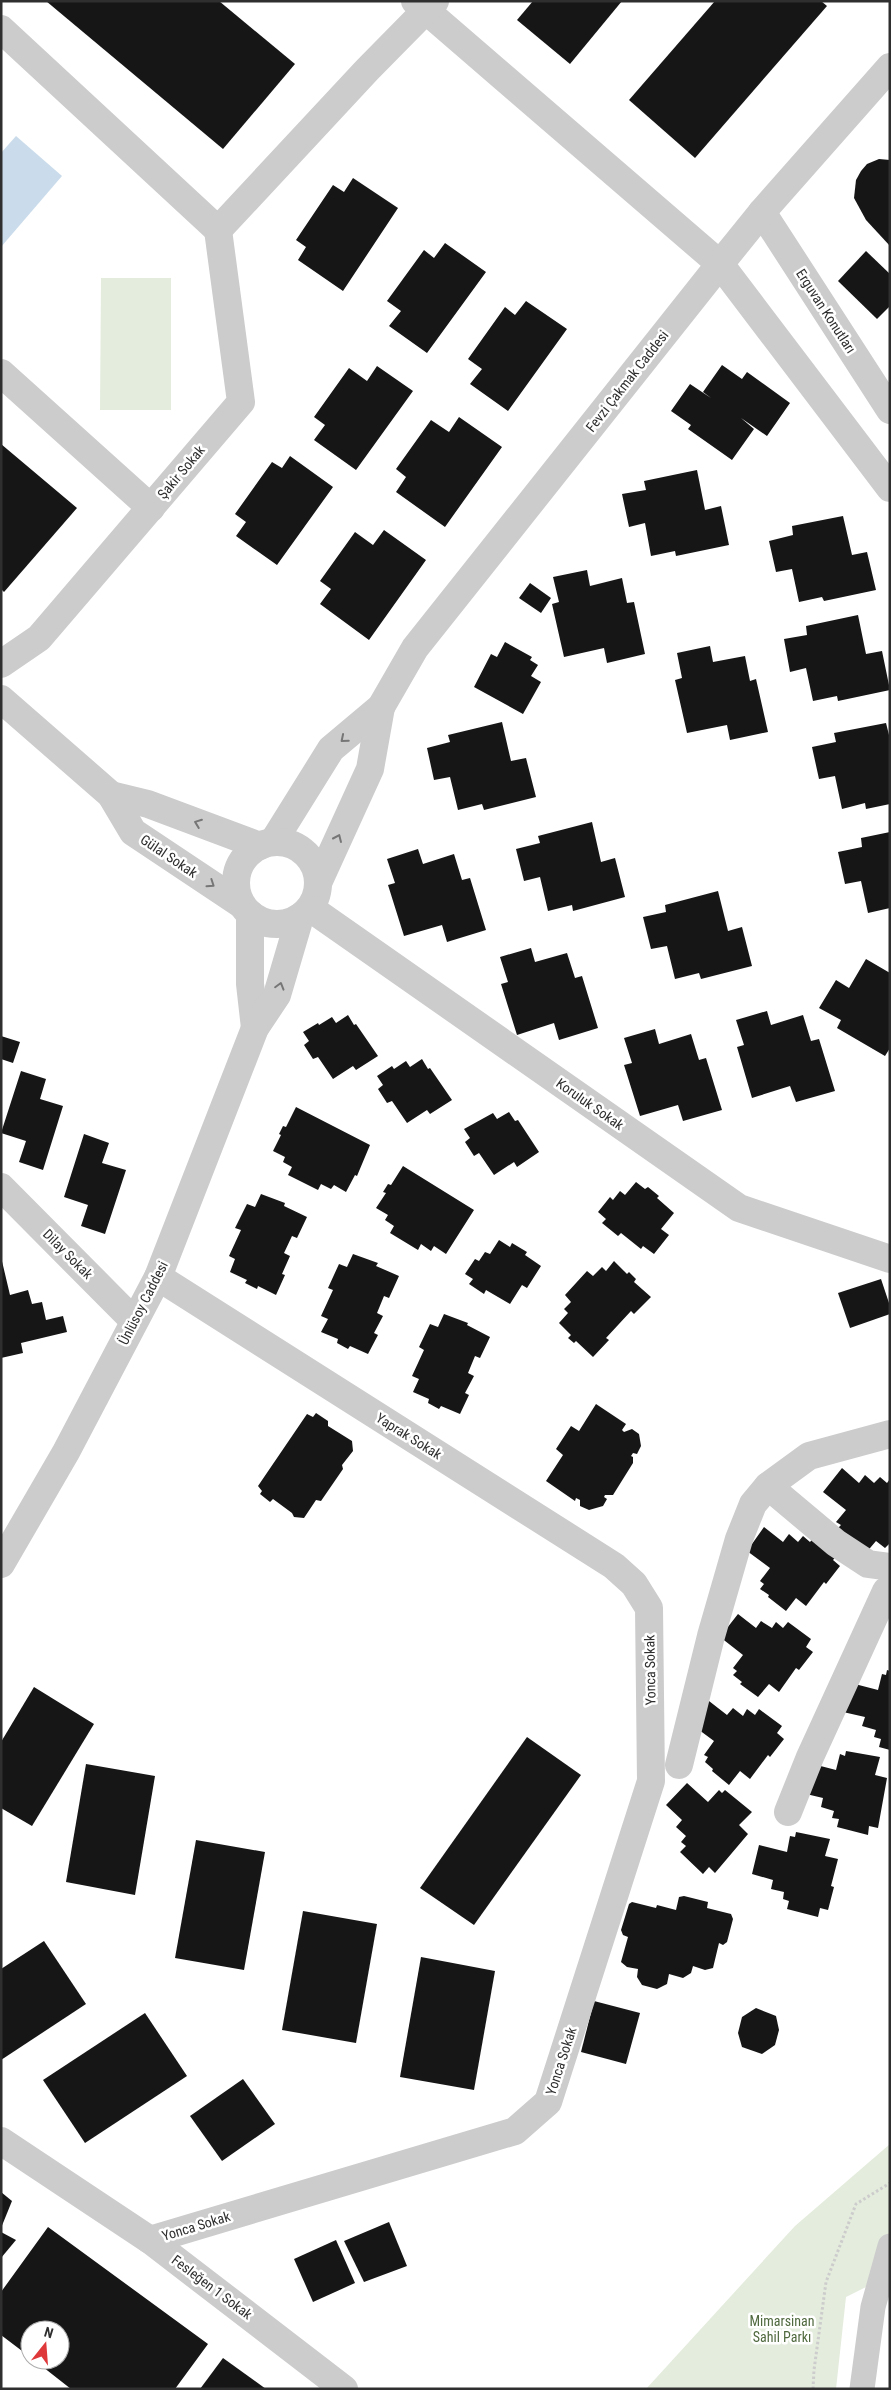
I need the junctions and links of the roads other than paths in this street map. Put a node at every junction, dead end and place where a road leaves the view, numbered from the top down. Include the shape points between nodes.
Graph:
1 (425, 5) edge
2 (1, 29) edge
3 (890, 67) edge
4 (762, 212) junction
5 (218, 230) junction
6 (720, 264) junction
7 (1, 373) edge
8 (890, 410) edge
9 (890, 488) edge
10 (151, 508) junction
11 (1, 664) edge
12 (1, 699) edge
13 (381, 707) junction
14 (111, 795) junction
15 (266, 844) junction
16 (318, 883) junction
17 (245, 909) junction
18 (305, 913) junction
19 (255, 1028) junction
20 (1, 1187) edge
21 (890, 1259) edge
22 (158, 1277) junction
23 (134, 1322) junction
24 (890, 1434) edge
25 (768, 1486) junction
26 (1, 1564) edge
27 (890, 1567) edge
28 (890, 1590) edge
29 (648, 1608) joint
30 (679, 1765) dead end
31 (788, 1812) dead end
32 (1, 2141) edge
33 (150, 2240) junction
34 (890, 2246) edge
35 (344, 2389) edge
36 (862, 2389) edge

1 - 5 street
1 - 6 street
2 - 5 street
3 - 4 street, Fevzi Çakmak Caddesi
4 - 6 street, Fevzi Çakmak Caddesi
4 - 8 street, Erguvan Konutları
5 - 10 street, Şakir Sokak via 241,402
6 - 9 street
6 - 13 street, Fevzi Çakmak Caddesi via 415,648
7 - 10 street
10 - 11 street, Şakir Sokak via 39,638
12 - 14 street, Gülal Sokak
13 -> 15 street, Fevzi Çakmak Caddesi via 331,749
16 -> 13 street, Fevzi Çakmak Caddesi via 370,768
15 -> 14 street, Gülal Sokak via 148,804
14 -> 17 street, Gülal Sokak via 134,832
15 - 16 street via 286,843 299,848 316,869
15 - 17 street via 248,854 240,864 236,891
16 - 18 street via 316,896
17 - 18 street via 261,922 275,924 288,923
17 - 19 street, Ünlüsoy Caddesi
19 -> 18 street, Ünlüsoy Caddesi via 277,995
18 - 21 street, Koruluk Sokak via 739,1208
19 - 22 street, Ünlüsoy Caddesi
20 - 23 street, Dilay Sokak
22 - 23 street, Ünlüsoy Caddesi
22 - 29 street, Yaprak Sokak via 614,1566 634,1584
23 - 26 street, Ünlüsoy Caddesi via 66,1452
24 - 25 street via 809,1456
25 - 27 street via 836,1543 868,1564
25 - 30 street via 753,1504 739,1539
28 - 31 street via 886,1591
29 - 33 street, Yonca Sokak via 652,1781 548,2102 515,2131
32 - 33 street, Fesleğen 1 Sokak
33 - 35 street, Fesleğen 1 Sokak
34 - 36 street via 873,2307

